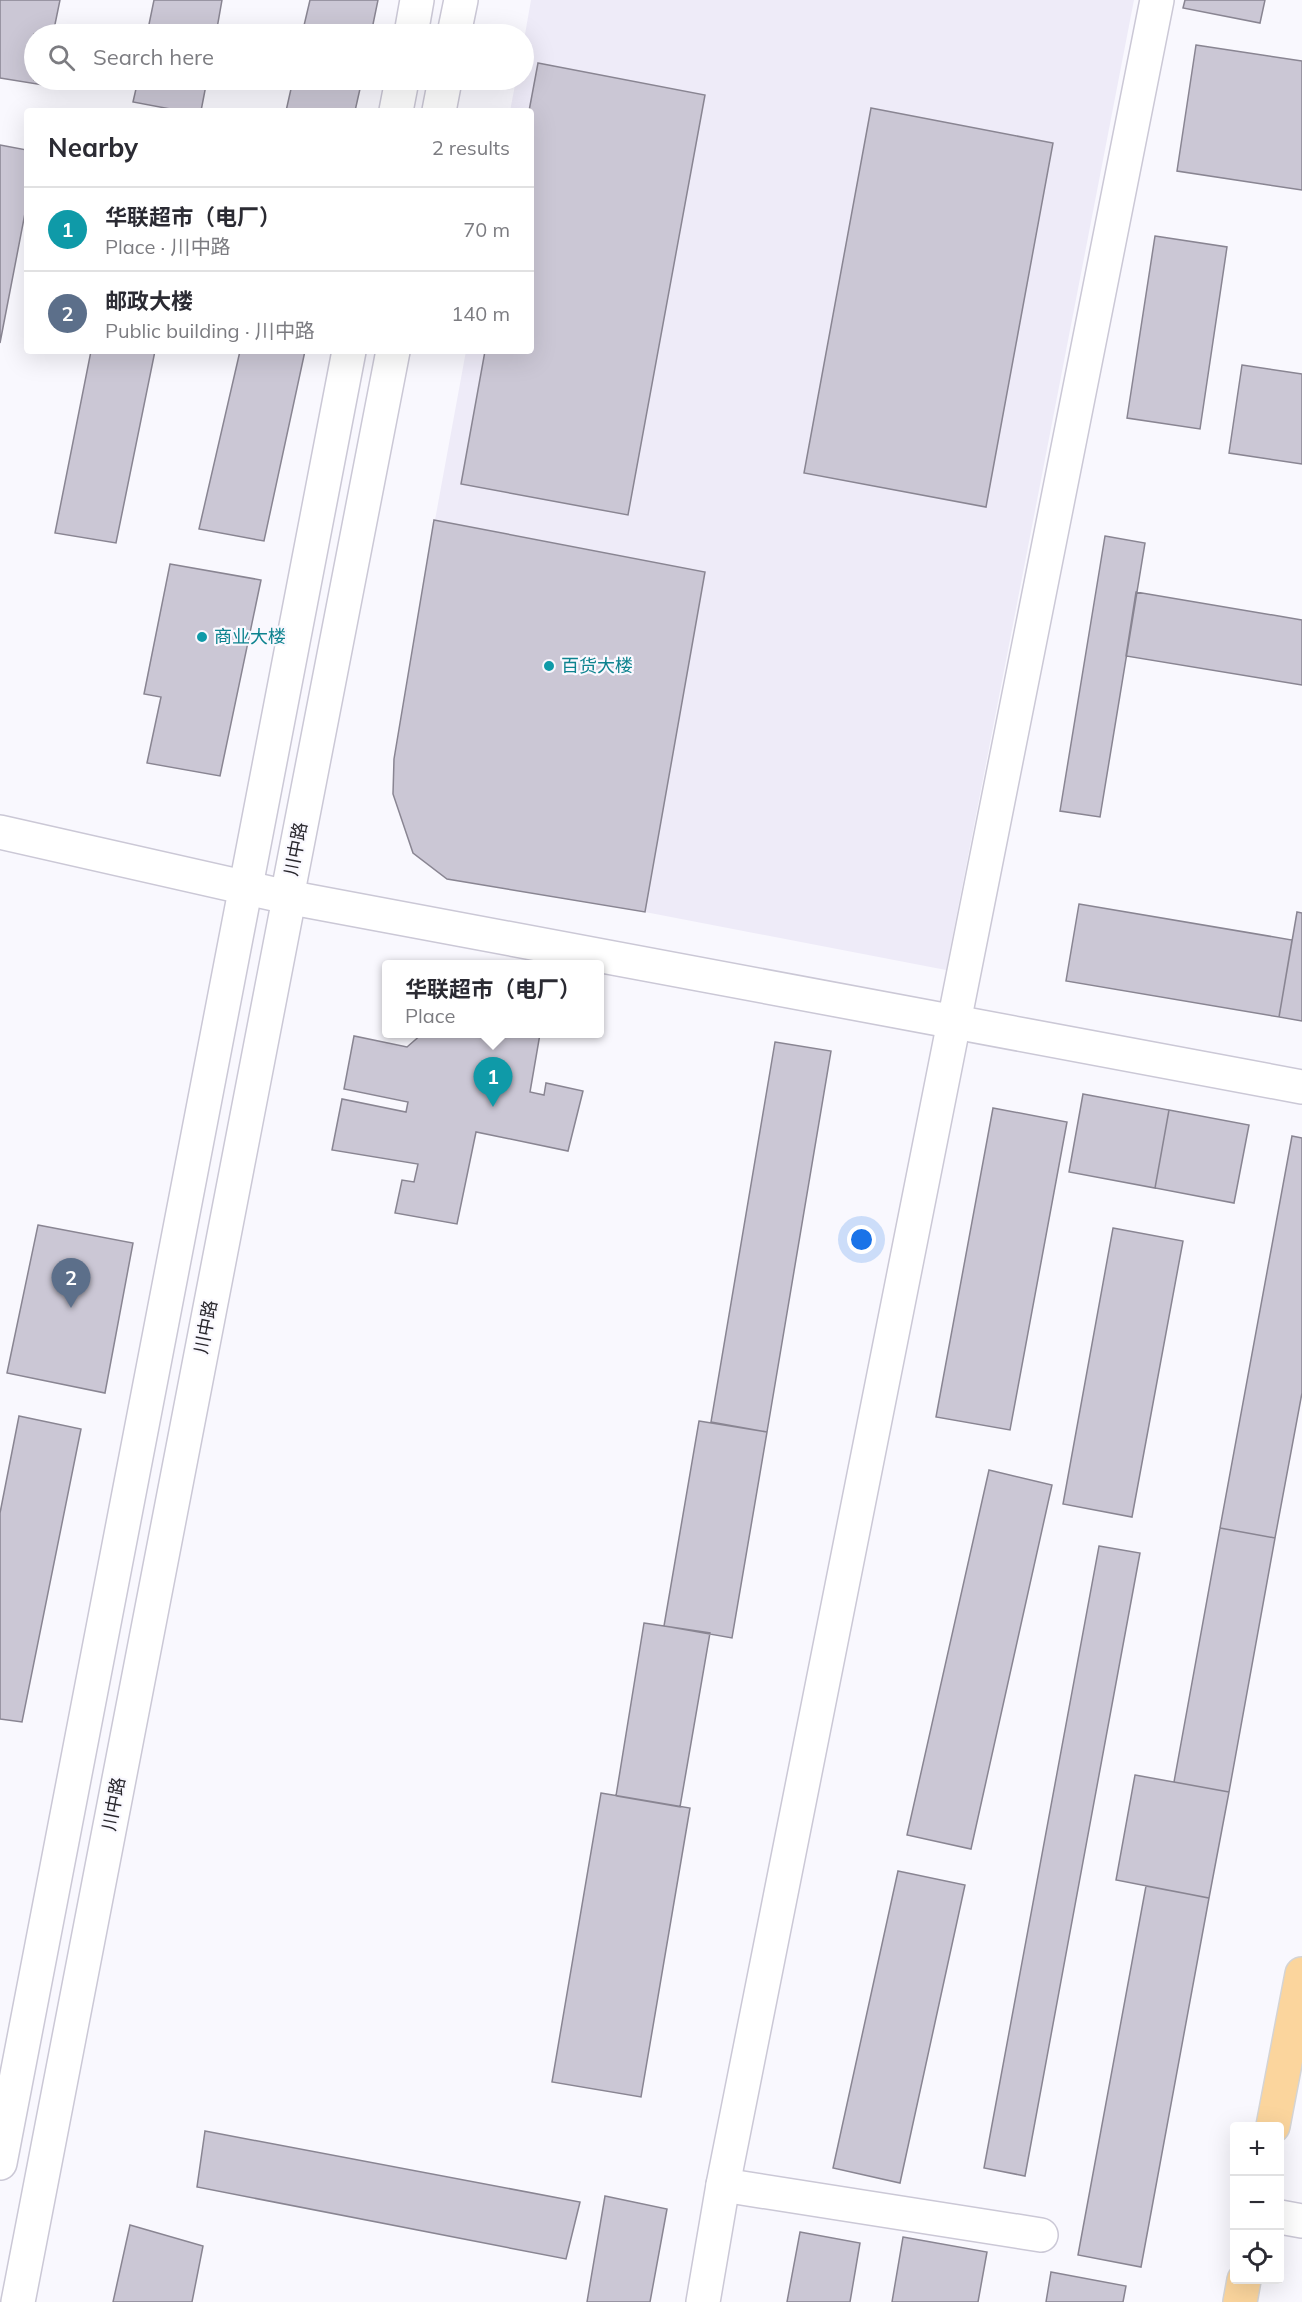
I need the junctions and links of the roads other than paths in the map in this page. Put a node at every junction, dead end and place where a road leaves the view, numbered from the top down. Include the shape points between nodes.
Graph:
1 (417, 0) edge
2 (461, 0) edge
3 (1157, 0) edge
4 (413, 24) edge
5 (456, 24) edge
6 (400, 90) edge
7 (443, 90) edge
8 (397, 108) edge
9 (440, 108) edge
10 (348, 354) edge
11 (392, 354) edge
12 (0, 832) edge
13 (245, 888) junction
14 (287, 897) junction
15 (956, 1022) junction
16 (1302, 1087) edge
17 (1302, 1974) edge
18 (1274, 2122) edge
19 (0, 2163) edge
20 (723, 2185) junction
21 (1284, 2218) edge
22 (1302, 2221) edge
23 (1041, 2235) dead end
24 (1243, 2284) edge
25 (18, 2302) edge
26 (703, 2302) edge
27 (1240, 2302) edge

1 - 4 street
2 - 5 street
3 - 15 street
6 - 8 street
7 - 9 street
10 - 13 street
11 - 14 street, 川中路
12 - 13 street
13 - 14 street
13 - 19 street
14 - 15 street
14 - 25 street, 川中路
15 - 16 street
15 - 20 street
17 - 18 main road
20 - 23 street
20 - 26 street
21 - 22 street
24 - 27 main road

